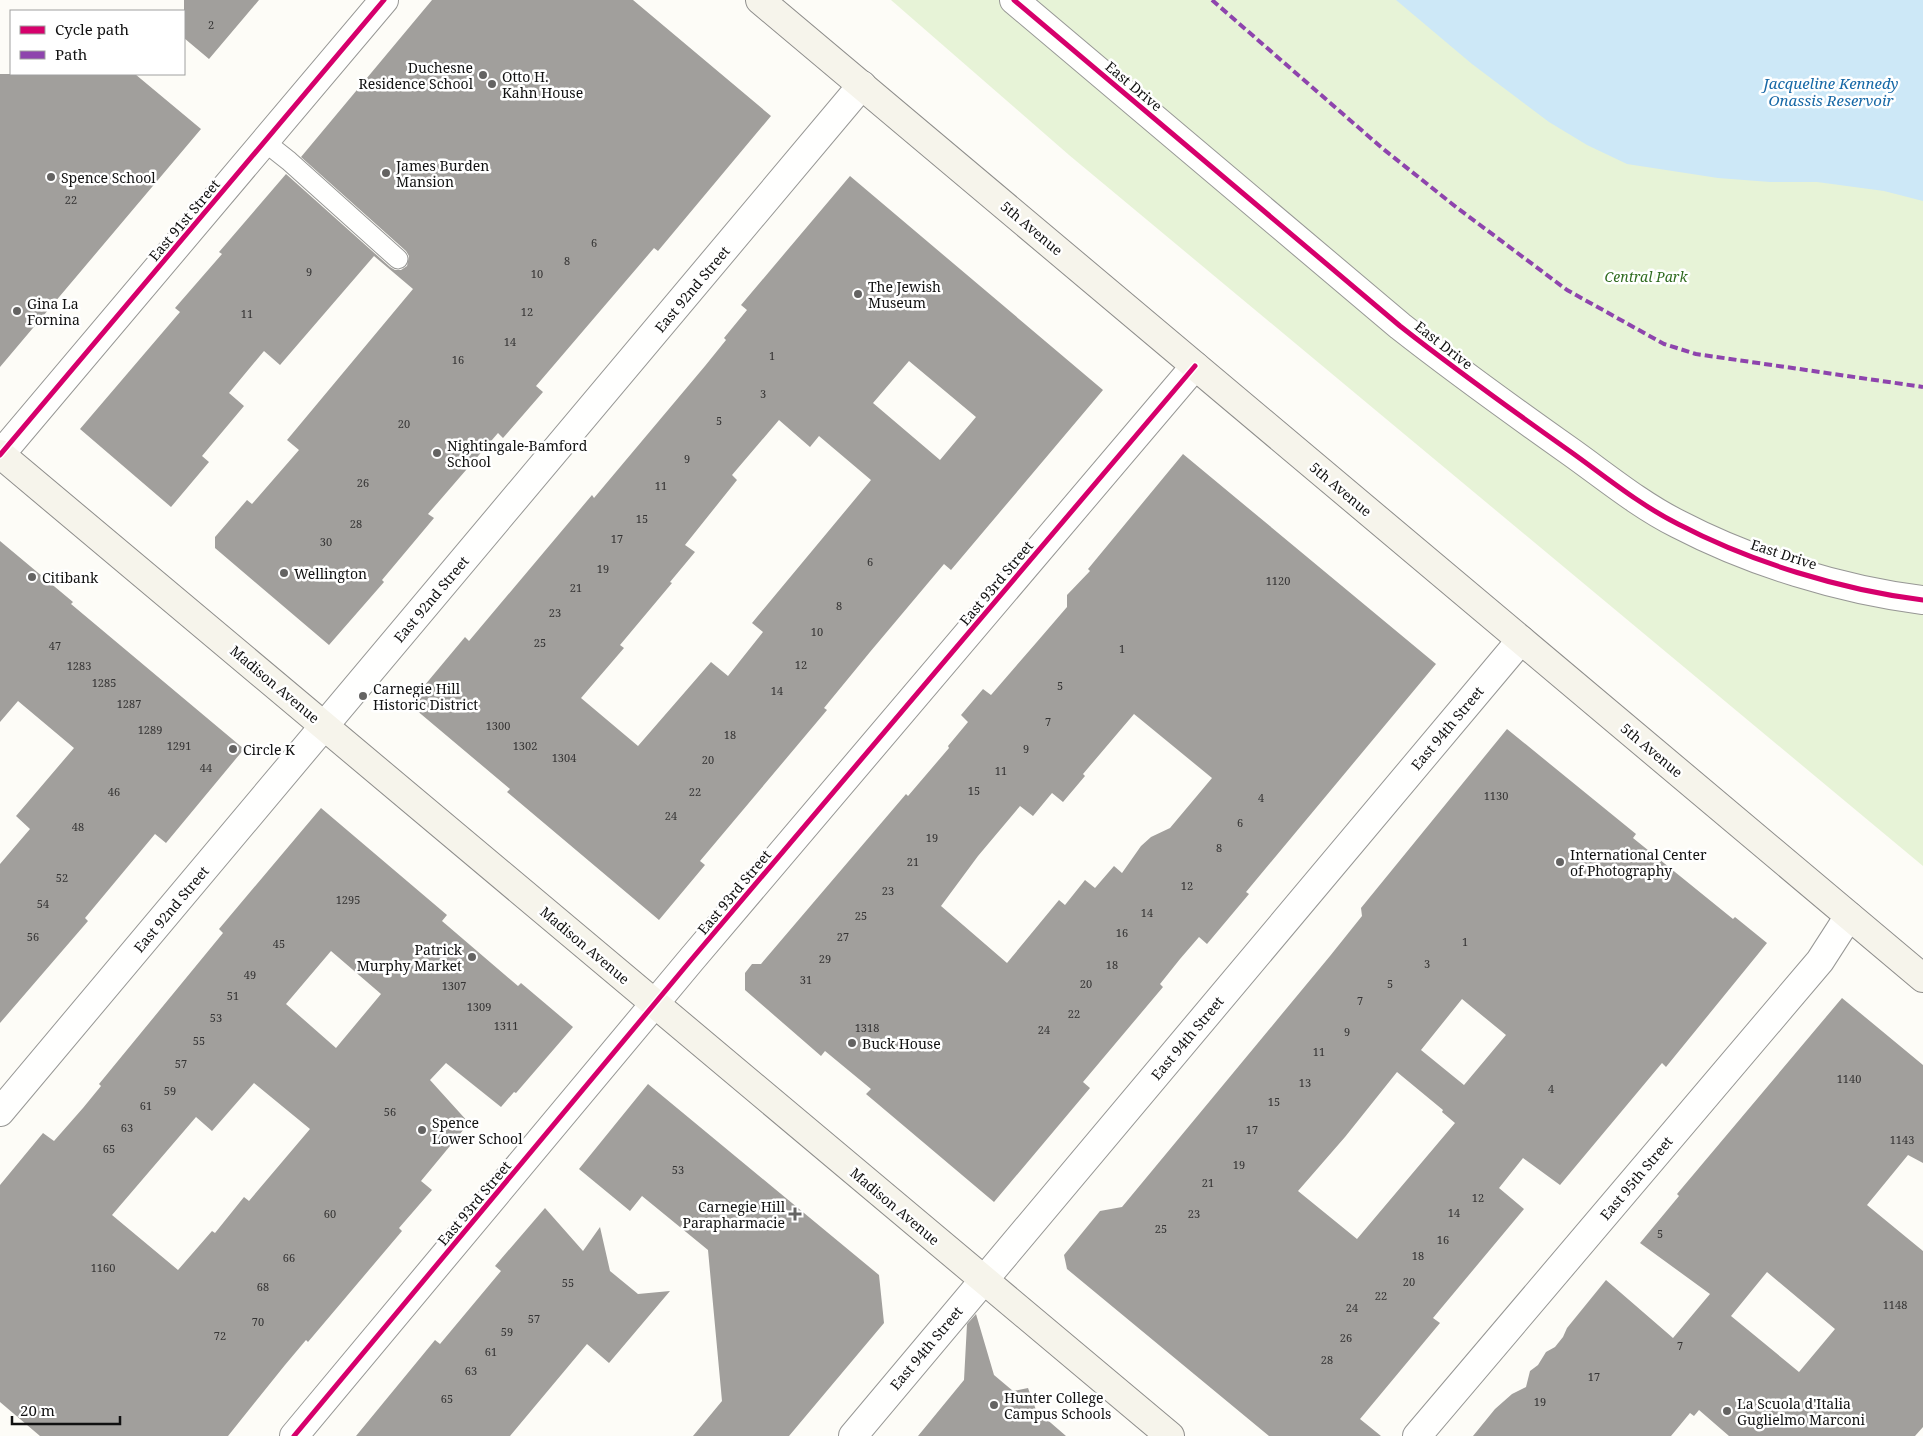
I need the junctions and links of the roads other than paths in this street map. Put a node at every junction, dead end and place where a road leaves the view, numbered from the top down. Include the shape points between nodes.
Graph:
1 (384, 0) edge
2 (760, 0) edge
3 (1014, 0) edge
4 (862, 86) junction
5 (265, 142) junction
6 (398, 259) dead end
7 (1195, 366) junction
8 (0, 454) edge
9 (1923, 600) edge
10 (1521, 640) junction
11 (325, 726) junction
12 (1849, 916) junction
13 (1923, 978) edge
14 (655, 1004) junction
15 (0, 1112) edge
16 (984, 1280) junction
17 (294, 1436) edge
18 (853, 1436) edge
19 (1170, 1436) edge
20 (1417, 1436) edge

1 - 5 street, East 91st Street
2 - 4 main road, 5th Avenue
3 - 9 street, East Drive via 1408,332 1656,512 1704,537 1774,564 1854,588
4 - 7 main road, 5th Avenue
4 - 11 street, East 92nd Street
5 - 6 lane
5 - 8 street, East 91st Street
7 - 10 main road, 5th Avenue
7 - 14 street, East 93rd Street
8 - 11 main road, Madison Avenue
10 - 12 main road, 5th Avenue
10 - 16 street, East 94th Street
11 - 14 main road, Madison Avenue
11 - 15 street, East 92nd Street
12 - 13 main road, 5th Avenue
12 - 20 street, East 95th Street via 1820,961
14 - 16 main road, Madison Avenue
14 - 17 street, East 93rd Street
16 - 18 street, East 94th Street
16 - 19 main road, Madison Avenue

